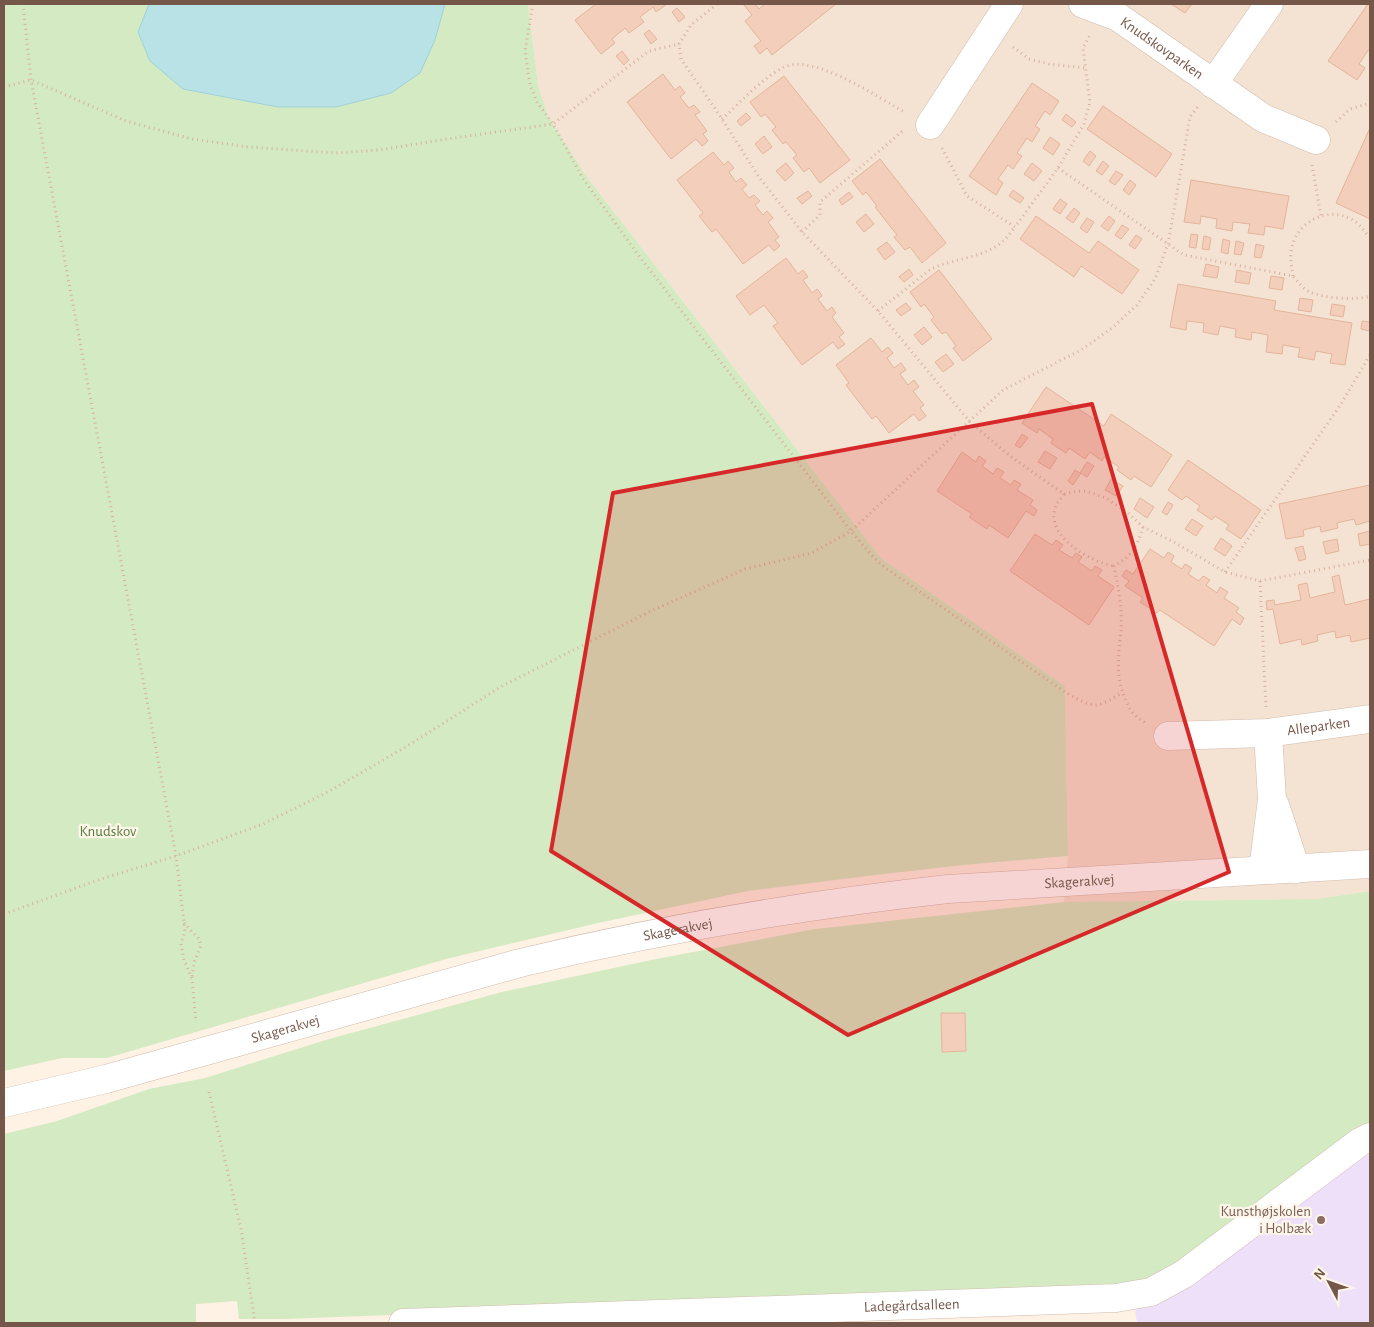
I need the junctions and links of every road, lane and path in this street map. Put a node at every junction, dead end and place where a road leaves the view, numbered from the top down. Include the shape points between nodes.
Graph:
1 (23, 4) edge
2 (533, 4) edge
3 (717, 4) edge
4 (1009, 4) edge
5 (1269, 4) edge
6 (1094, 8) edge
7 (991, 32) junction
8 (679, 44) junction
9 (1085, 68) junction
10 (31, 80) junction
11 (1213, 84) junction
12 (4, 87) edge
13 (1370, 102) edge
14 (722, 119) junction
15 (923, 121) junction
16 (552, 124) junction
17 (1316, 140) junction
18 (1058, 168) junction
19 (1321, 216) junction
20 (1015, 227) junction
21 (802, 232) junction
22 (1370, 237) edge
23 (1168, 244) junction
24 (1293, 276) junction
25 (1370, 296) edge
26 (878, 311) junction
27 (1370, 355) edge
28 (970, 422) junction
29 (1064, 494) junction
30 (1143, 527) junction
31 (851, 531) junction
32 (1370, 560) edge
33 (1114, 566) junction
34 (1225, 572) junction
35 (1260, 581) junction
36 (1122, 693) junction
37 (1370, 720) edge
38 (1268, 733) junction
39 (1168, 736) joint
40 (1272, 799) junction
41 (176, 856) junction
42 (1370, 864) edge
43 (1296, 869) junction
44 (1263, 870) junction
45 (4, 914) edge
46 (184, 923) junction
47 (192, 979) junction
48 (196, 1022) dead end
49 (209, 1092) dead end
50 (4, 1102) edge
51 (1370, 1137) edge
52 (255, 1323) edge
53 (403, 1323) edge

1 - 10 path
2 - 16 path via 525,51 530,85
3 - 8 path via 691,25
4 - 7 street
5 - 11 street, Knudskovparken
6 - 9 path via 1092,31 1083,48
6 - 11 street, Knudskovparken via 1118,17
7 - 9 path via 1029,59
7 - 15 street
8 - 14 path via 681,59
8 - 16 path via 649,51
9 - 18 path via 1090,102 1084,124
10 - 12 path
10 - 16 path via 126,122 192,139 248,147 336,153 379,150
10 - 41 path
11 - 17 street, Knudskovparken via 1263,118
11 - 23 path via 1190,117
13 - 17 path via 1350,108
14 - 15 path via 766,79 785,66 802,64 834,73
14 - 21 path via 759,176
15 - 20 path via 968,196
15 - 21 path via 820,202 820,215
16 - 31 path via 582,177 636,252
17 - 19 path via 1312,166
18 - 20 path
18 - 23 path
19 - 22 path via 1348,218
19 - 24 path via 1306,224 1295,239 1291,253
20 - 26 path via 993,249 932,269
21 - 26 path
23 - 24 path via 1184,255
23 - 28 path via 1155,278 1137,305 1112,328 1081,350 1003,390
24 - 25 path via 1313,294 1361,299
26 - 28 path
27 - 34 path via 1341,404
28 - 29 path via 1010,456
28 - 31 path
29 - 30 path via 1078,491 1093,493 1117,504
29 - 33 path via 1054,512 1059,531 1081,552
30 - 33 path via 1135,549
30 - 34 path
31 - 36 path via 887,569 1072,696 1097,705
31 - 41 path via 812,553 745,569 651,611 502,686 326,793 263,824
32 - 35 path
33 - 36 path via 1121,612 1118,675
34 - 35 path
35 - 38 path
36 - 39 path via 1136,718
37 - 38 street, Alleparken
38 - 39 street, Alleparken
38 - 40 street, Alleparken
40 - 43 street, Alleparken
40 - 44 street, Alleparken
41 - 45 path
41 - 46 path
42 - 43 street, Skagerakvej
43 - 44 street, Skagerakvej
44 - 50 street, Skagerakvej via 948,889 726,920 520,963 106,1079
46 - 47 path via 181,944
46 - 47 path via 199,939 200,946
47 - 48 path
49 - 52 path via 241,1228
51 - 53 street, Ladegårdsalleen via 1184,1274 1151,1292 1116,1298

